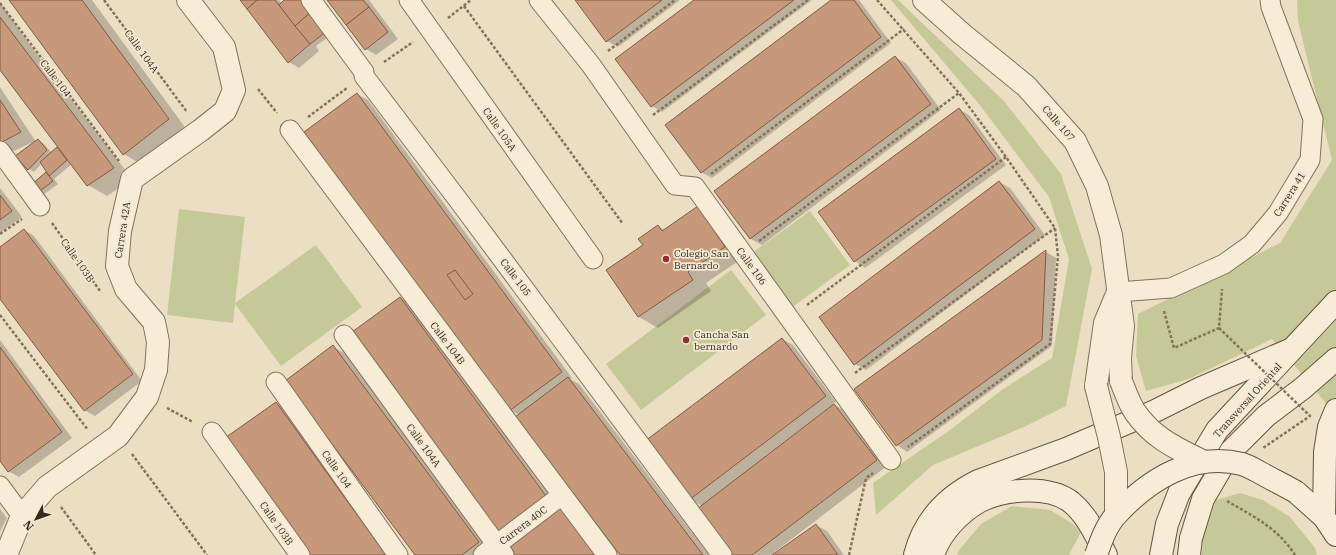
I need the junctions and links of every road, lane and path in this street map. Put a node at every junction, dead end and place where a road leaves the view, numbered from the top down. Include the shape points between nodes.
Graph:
1 (104, 0) edge
2 (188, 0) edge
3 (311, 0) edge
4 (409, 0) edge
5 (538, 0) edge
6 (675, 0) edge
7 (808, 0) edge
8 (877, 0) edge
9 (924, 0) edge
10 (1270, 0) edge
11 (0, 3) edge
12 (464, 6) dead end
13 (904, 29) junction
14 (591, 65) junction
15 (958, 93) junction
16 (180, 102) dead end
17 (634, 128) junction
18 (290, 130) dead end
19 (0, 151) edge
20 (113, 153) dead end
21 (1006, 157) junction
22 (695, 187) junction
23 (40, 206) junction
24 (623, 224) dead end
25 (1055, 228) junction
26 (0, 234) edge
27 (743, 253) junction
28 (592, 259) dead end
29 (1224, 264) junction
30 (1158, 289) junction
31 (1118, 292) junction
32 (102, 294) dead end
33 (1336, 302) edge
34 (0, 315) edge
35 (789, 318) junction
36 (1219, 328) junction
37 (344, 335) dead end
38 (1292, 349) junction
39 (1336, 359) edge
40 (276, 382) dead end
41 (839, 385) junction
42 (147, 397) junction
43 (1336, 410) edge
44 (212, 432) joint
45 (110, 442) junction
46 (1260, 451) dead end
47 (891, 460) junction
48 (1204, 462) junction
49 (0, 486) edge
50 (48, 488) junction
51 (562, 495) junction
52 (1224, 500) dead end
53 (1116, 515) junction
54 (22, 516) junction
55 (1324, 517) junction
56 (1336, 536) edge
57 (495, 552) edge
58 (6, 555) edge
59 (96, 555) edge
60 (207, 555) edge
61 (300, 555) edge
62 (398, 555) edge
63 (607, 555) edge
64 (722, 555) edge
65 (848, 555) edge
66 (915, 555) edge
67 (933, 555) edge
68 (1096, 555) edge
69 (1106, 555) edge
70 (1161, 555) edge
71 (1189, 555) edge
72 (1295, 555) edge

1 - 16 path, Calle 104A
2 - 42 main road, Carrera 42A via 224,47 234,90 225,111 132,178 122,223 117,266 126,289 154,322 158,342 156,370
3 - 64 street, Calle 105 via 364,72 364,76
4 - 28 street, Calle 105A
5 - 14 street
6 - 14 path
7 - 17 path
8 - 13 path
9 - 31 main road, Calle 107 via 1026,86 1076,141 1097,186 1112,235
10 - 29 street, Carrera 41 via 1313,119 1310,160 1278,213 1252,244
11 - 20 path, Calle 104
12 - 24 path
13 - 15 path
13 - 22 path
14 - 17 street
15 - 21 path
15 - 27 path
17 - 22 street via 675,185
18 - 51 street, Calle 104B
19 - 23 street
21 - 25 path
21 - 35 path
22 - 27 street, Calle 106
23 - 26 path
23 - 32 path, Calle 103B
25 - 41 path
25 - 47 path via 1058,256 1050,344
27 - 35 street, Calle 106
29 - 30 street, Carrera 41 via 1171,288
29 - 36 path
30 - 31 street, Carrera 41
30 - 36 path via 1174,348
31 - 48 main road, Calle 107, bridge via 1123,326 1121,381 1134,411 1150,431
31 - 53 main road, bridge via 1105,323 1096,386 1116,472
33 - 38 main road, Transversal Oriental
34 - 45 path
35 - 41 street, Calle 106
36 - 46 path, bridge via 1310,416
37 - 57 street, Calle 104A
38 - 66 main road via 1066,449 967,486 938,510 926,525
38 - 70 main road, Transversal Oriental via 1217,430 1179,493 1167,524
39 - 71 main road via 1266,416 1231,451 1203,499 1191,538
40 - 62 street, Calle 104
41 - 47 street, Calle 106
42 - 44 path
42 - 45 main road, Carrera 42A
43 - 55 main road via 1329,427 1325,452
44 - 61 street, Calle 103B
45 - 50 main road, Carrera 42A
45 - 60 path
47 - 65 path via 866,478
48 - 53 main road, bridge via 1166,474 1148,485
48 - 55 main road, bridge via 1216,460 1244,464 1296,492
49 - 54 street
50 - 54 main road, Carrera 42A
50 - 59 path
51 - 57 street, Carrera 40C
51 - 63 street, Calle 104B
52 - 72 path via 1273,529
53 - 68 main road, bridge
54 - 58 main road
55 - 56 main road
67 - 69 main road via 941,536 980,501 1023,490 1050,492 1070,502 1086,518

